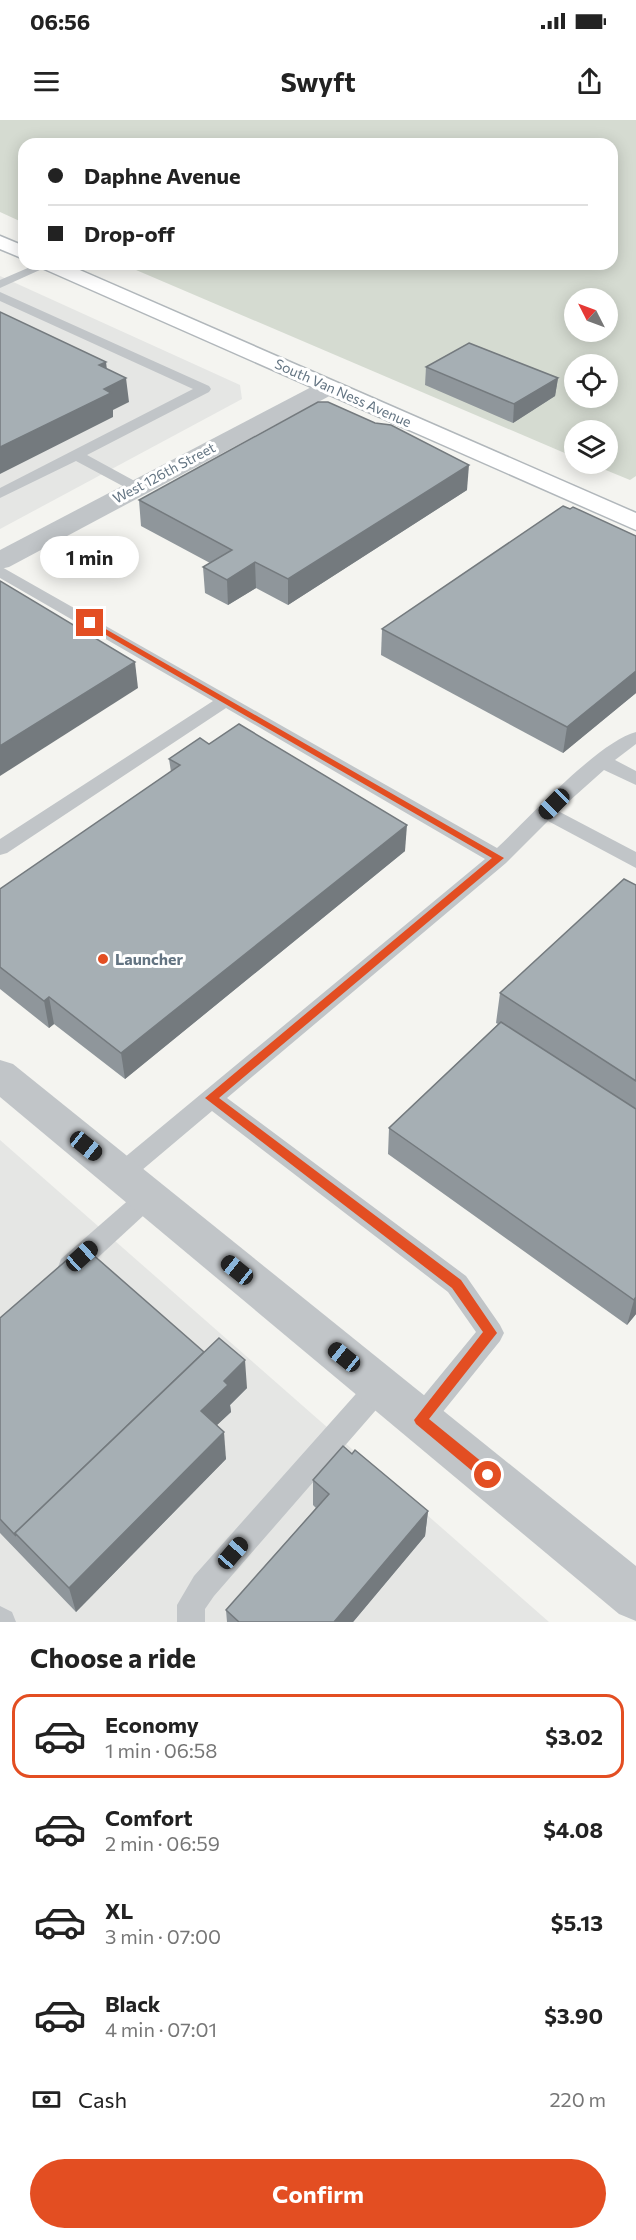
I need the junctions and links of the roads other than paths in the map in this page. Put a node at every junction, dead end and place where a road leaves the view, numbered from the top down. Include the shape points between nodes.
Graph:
1 (0, 242) edge
2 (18, 250) edge
3 (34, 270) edge
4 (62, 270) edge
5 (0, 284) edge
6 (0, 296) edge
7 (328, 387) junction
8 (76, 455) junction
9 (137, 488) junction
10 (0, 494) edge
11 (636, 522) edge
12 (0, 561) edge
13 (0, 571) edge
14 (225, 701) junction
15 (636, 738) edge
16 (603, 762) junction
17 (636, 779) edge
18 (546, 813) junction
19 (0, 848) edge
20 (499, 858) junction
21 (636, 861) edge
22 (0, 1075) edge
23 (211, 1098) junction
24 (134, 1186) junction
25 (52, 1283) edge
26 (380, 1386) junction
27 (420, 1420) junction
28 (636, 1597) edge
29 (191, 1622) edge

1 - 2 main road
3 - 5 lane
4 - 7 main road, South Van Ness Avenue
6 - 8 lane via 204,389
7 - 9 street, West 126th Street
7 - 11 main road, South Van Ness Avenue
8 - 9 lane
8 - 10 lane
9 - 12 street, West 126th Street
13 - 14 lane
14 - 19 lane
14 - 20 lane
15 - 16 lane via 625,742
16 - 17 lane
16 - 18 lane
18 - 20 lane
18 - 21 lane
20 - 23 lane
22 - 24 street
23 - 24 lane
23 - 27 lane via 457,1284 491,1333
24 - 25 lane
24 - 26 street
26 - 27 street
26 - 29 lane via 204,1586 191,1605
27 - 28 street

